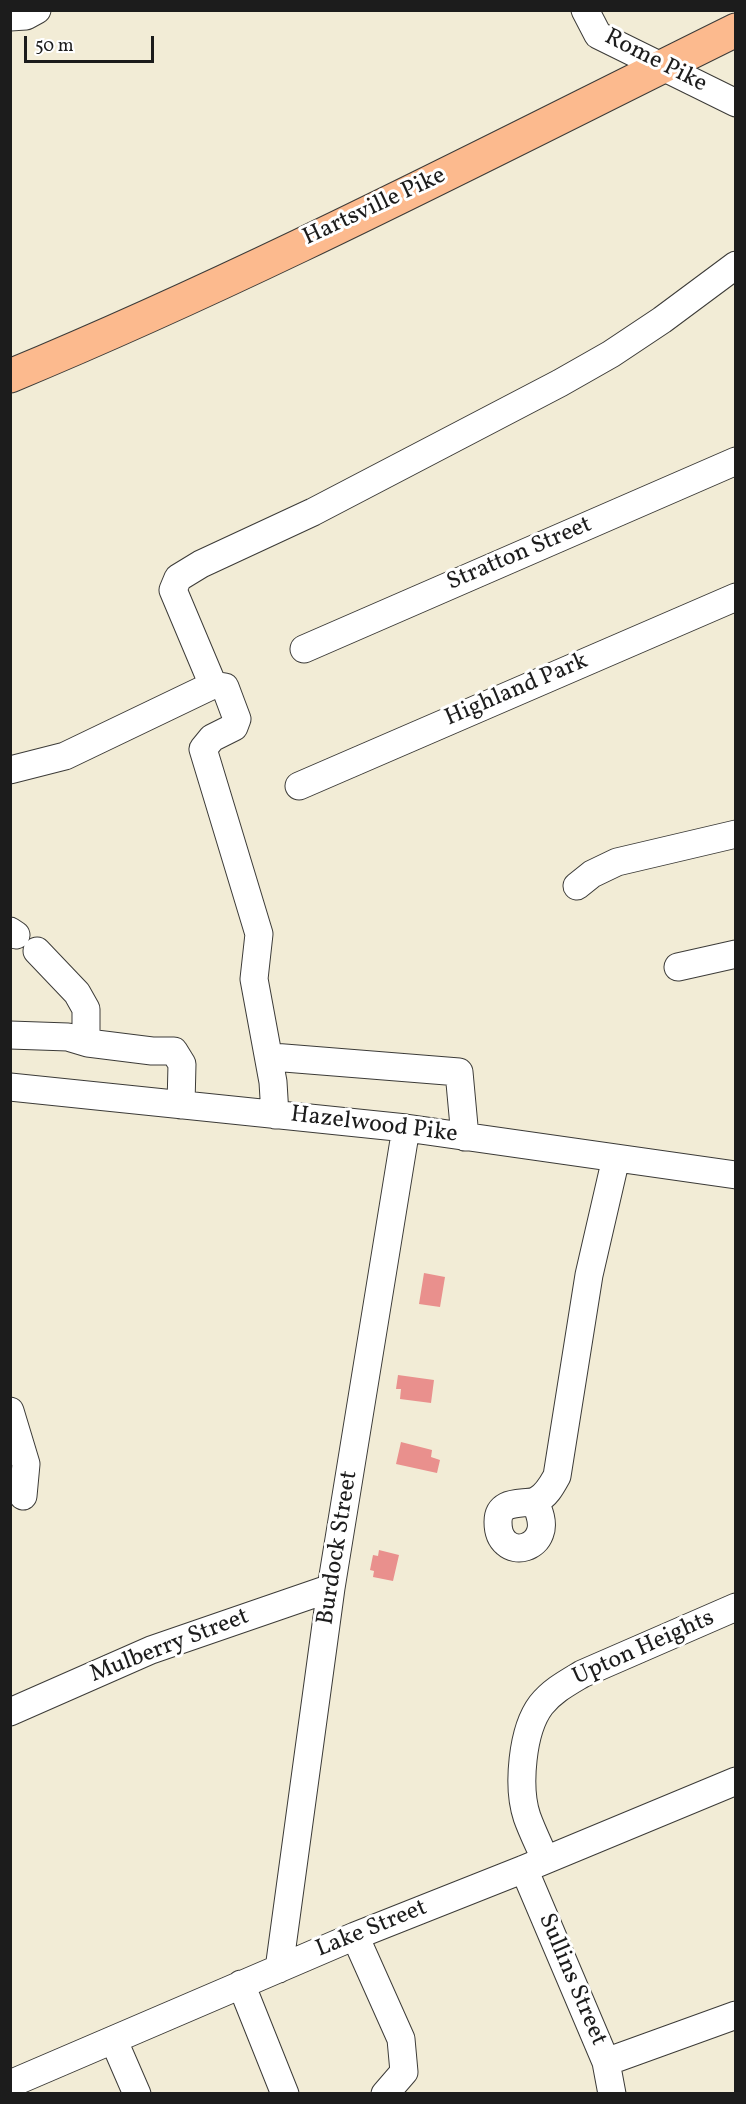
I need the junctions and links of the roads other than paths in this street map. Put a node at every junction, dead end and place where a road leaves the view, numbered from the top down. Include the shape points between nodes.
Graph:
1 (37, 10) edge
2 (585, 10) edge
3 (10, 17) edge
4 (735, 30) edge
5 (663, 66) junction
6 (735, 103) edge
7 (735, 265) edge
8 (10, 376) edge
9 (735, 461) edge
10 (735, 597) edge
11 (304, 649) dead end
12 (213, 685) junction
13 (10, 770) edge
14 (299, 786) dead end
15 (735, 834) edge
16 (577, 886) dead end
17 (37, 951) dead end
18 (735, 954) edge
19 (678, 967) dead end
20 (10, 1035) edge
21 (86, 1042) junction
22 (269, 1060) junction
23 (10, 1087) edge
24 (182, 1105) junction
25 (275, 1114) junction
26 (406, 1128) junction
27 (465, 1137) junction
28 (616, 1158) junction
29 (735, 1175) edge
30 (10, 1411) edge
31 (23, 1496) dead end
32 (535, 1502) dead end
33 (331, 1588) junction
34 (735, 1607) edge
35 (10, 1712) edge
36 (735, 1781) edge
37 (534, 1864) junction
38 (355, 1936) junction
39 (279, 1969) junction
40 (241, 1984) junction
41 (735, 2015) edge
42 (114, 2041) junction
43 (606, 2062) junction
44 (10, 2084) edge
45 (136, 2094) edge
46 (285, 2094) edge
47 (385, 2094) edge
48 (612, 2094) edge

1 - 3 street via 26,16
2 - 5 street, Rome Pike via 598,35
4 - 5 main road, Hartsville Pike
5 - 6 street, Rome Pike
5 - 8 main road, Hartsville Pike via 488,155 107,336
7 - 12 street via 662,320 560,383 178,578 173,590
9 - 11 street, Stratton Street
10 - 14 street, Highland Park
12 - 13 street via 64,756
12 - 22 street via 225,687 237,719 234,727 212,738 203,749 259,934 254,979
15 - 16 street via 617,862
17 - 21 street via 77,993 86,1009
18 - 19 street
20 - 21 street via 68,1037
21 - 24 street via 174,1051 182,1064
22 - 25 street
22 - 27 street via 272,1057 459,1072
23 - 24 street, Hazelwood Pike
24 - 25 street, Hazelwood Pike
25 - 26 street, Hazelwood Pike
26 - 27 street, Hazelwood Pike
26 - 33 street, Burdock Street
27 - 28 street, Hazelwood Pike
28 - 29 street, Hazelwood Pike
28 - 32 street via 587,1287 557,1476 552,1487
30 - 31 street via 26,1464
33 - 35 street, Mulberry Street via 151,1650
33 - 39 street, Burdock Street
34 - 37 street, Upton Heights via 582,1674 541,1705 525,1745 522,1796
36 - 37 street, Lake Street
37 - 38 street, Lake Street
37 - 43 street, Sullins Street
38 - 39 street, Lake Street
38 - 47 street via 401,2039 404,2072
39 - 40 street, Lake Street
40 - 42 street, Lake Street
40 - 46 street
41 - 43 street
42 - 44 street, Lake Street
42 - 45 street
43 - 48 street, Sullins Street

